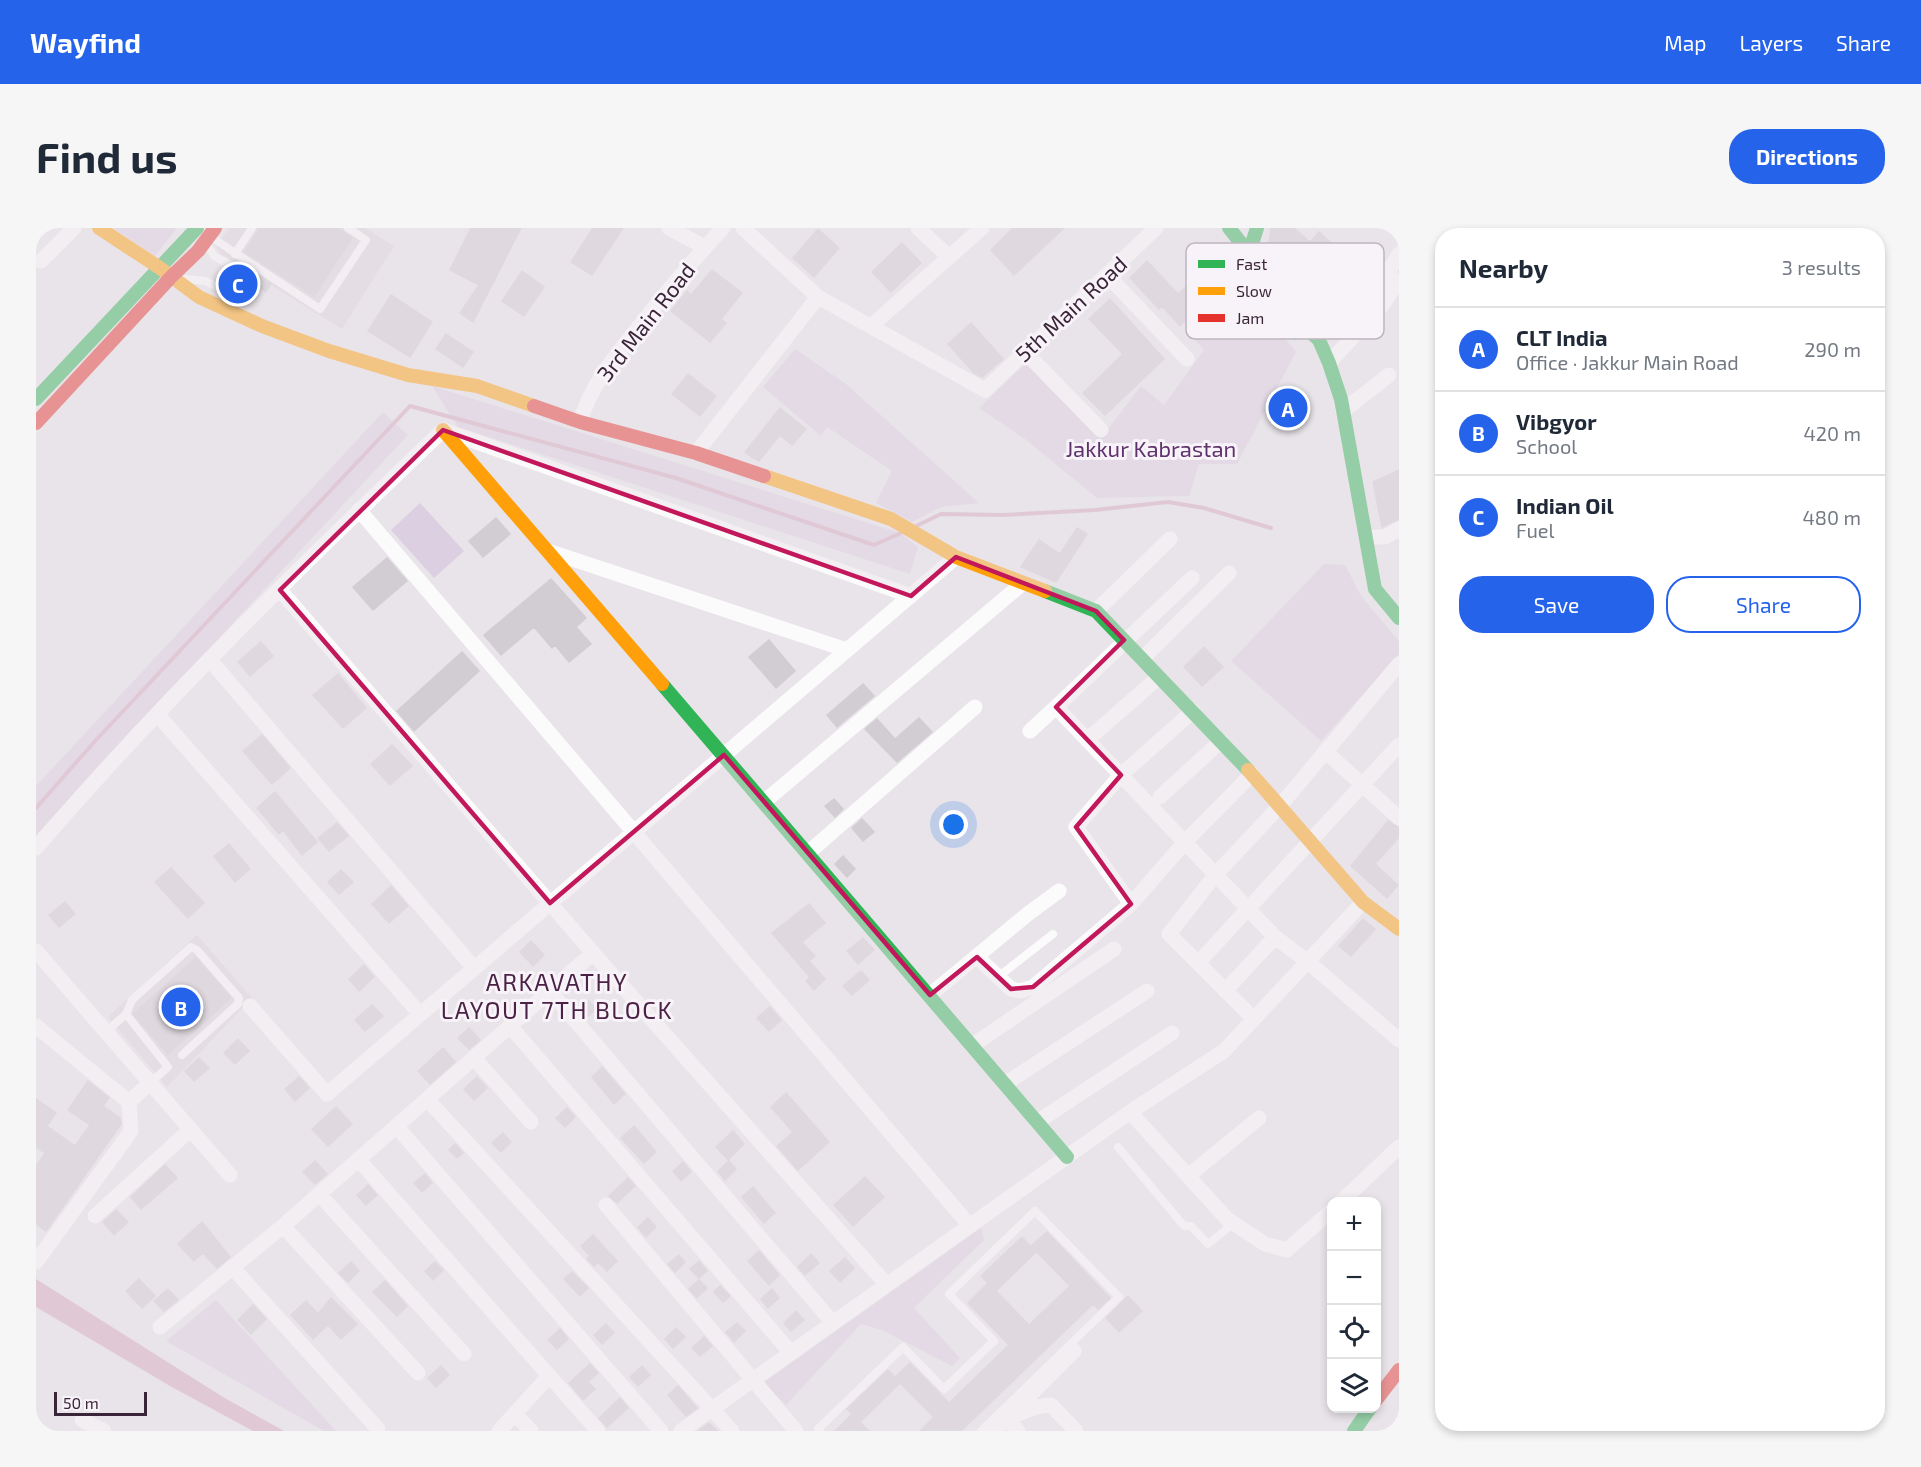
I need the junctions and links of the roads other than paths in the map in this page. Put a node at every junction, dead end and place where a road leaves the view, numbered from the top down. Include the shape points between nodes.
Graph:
1 (74, 228) edge
2 (99, 228) edge
3 (197, 228) edge
4 (252, 228) edge
5 (348, 228) edge
6 (669, 228) edge
7 (723, 228) edge
8 (744, 228) edge
9 (918, 228) edge
10 (982, 228) edge
11 (1156, 228) edge
12 (1229, 228) edge
13 (1257, 228) edge
14 (210, 235) edge
15 (1241, 243) edge
16 (1252, 243) edge
17 (705, 248) junction
18 (235, 254) junction
19 (1399, 254) edge
20 (950, 257) junction
21 (41, 261) dead end
22 (231, 266) junction
23 (166, 272) junction
24 (1107, 275) junction
25 (1384, 278) edge
26 (237, 279) junction
27 (1399, 280) edge
28 (218, 288) junction
29 (230, 293) junction
30 (818, 297) junction
31 (1384, 303) edge
32 (871, 326) junction
33 (1318, 339) edge
34 (1350, 339) edge
35 (1025, 352) junction
36 (1187, 359) dead end
37 (1329, 363) junction
38 (1389, 375) dead end
39 (36, 399) edge
40 (1343, 411) junction
41 (580, 422) junction
42 (36, 423) edge
43 (443, 430) junction
44 (1101, 430) dead end
45 (696, 453) junction
46 (359, 510) junction
47 (1397, 532) edge
48 (1366, 537) junction
49 (1170, 539) dead end
50 (547, 550) junction
51 (956, 557) junction
52 (1229, 573) dead end
53 (1192, 578) dead end
54 (1023, 583) junction
55 (280, 590) junction
56 (911, 596) junction
57 (1096, 611) junction
58 (1399, 618) edge
59 (1124, 640) junction
60 (847, 650) junction
61 (1142, 659) junction
62 (210, 660) junction
63 (1399, 664) edge
64 (1160, 677) junction
65 (975, 707) dead end
66 (1056, 707) junction
67 (1193, 711) junction
68 (157, 714) junction
69 (1030, 731) dead end
70 (1087, 740) junction
71 (1221, 741) junction
72 (1399, 745) edge
73 (1325, 751) junction
74 (724, 755) junction
75 (1252, 774) junction
76 (1121, 775) junction
77 (1363, 785) junction
78 (1160, 797) dead end
79 (765, 802) junction
80 (1280, 807) junction
81 (1399, 818) edge
82 (633, 832) junction
83 (1309, 841) junction
84 (1185, 842) junction
85 (36, 848) edge
86 (808, 853) junction
87 (1216, 874) junction
88 (1059, 891) dead end
89 (1363, 902) junction
90 (550, 903) junction
91 (1131, 904) junction
92 (1248, 908) junction
93 (1399, 929) edge
94 (1053, 934) dead end
95 (1275, 937) junction
96 (1114, 950) dead end
97 (36, 951) edge
98 (593, 953) junction
99 (977, 957) junction
100 (1308, 962) junction
101 (1198, 963) junction
102 (474, 968) junction
103 (998, 977) junction
104 (1147, 991) dead end
105 (1225, 991) junction
106 (550, 992) junction
107 (930, 994) junction
108 (250, 1006) dead end
109 (126, 1014) junction
110 (420, 1014) junction
111 (1254, 1019) junction
112 (36, 1026) edge
113 (510, 1026) junction
114 (106, 1032) junction
115 (1172, 1033) dead end
116 (1399, 1040) edge
117 (973, 1045) junction
118 (182, 1055) dead end
119 (474, 1058) junction
120 (150, 1083) junction
121 (1005, 1084) junction
122 (427, 1099) junction
123 (129, 1102) junction
124 (1130, 1112) junction
125 (1259, 1118) dead end
126 (531, 1122) dead end
127 (1037, 1122) junction
128 (396, 1126) junction
129 (191, 1129) junction
130 (1399, 1147) edge
131 (1118, 1148) dead end
132 (1067, 1157) junction
133 (358, 1159) junction
134 (230, 1175) dead end
135 (1188, 1176) junction
136 (319, 1194) junction
137 (1346, 1197) edge
138 (606, 1205) dead end
139 (1327, 1214) edge
140 (95, 1216) dead end
141 (1234, 1223) junction
142 (283, 1226) junction
143 (970, 1226) junction
144 (36, 1262) edge
145 (232, 1267) junction
146 (887, 1285) junction
147 (833, 1323) junction
148 (160, 1327) dead end
149 (1074, 1351) dead end
150 (791, 1353) junction
151 (464, 1354) dead end
152 (1399, 1370) edge
153 (418, 1373) dead end
154 (549, 1376) junction
155 (753, 1380) junction
156 (1381, 1395) edge
157 (712, 1409) junction
158 (1367, 1413) edge
159 (515, 1414) junction
160 (1004, 1415) junction
161 (82, 1420) dead end
162 (378, 1430) dead end
163 (104, 1431) edge
164 (499, 1431) edge
165 (531, 1431) edge
166 (598, 1431) edge
167 (661, 1431) edge
168 (681, 1431) edge
169 (732, 1431) edge
170 (796, 1431) edge
171 (820, 1431) edge
172 (981, 1431) edge
173 (993, 1431) edge
174 (1018, 1431) edge
175 (1076, 1431) edge
176 (1354, 1431) edge

1 - 21 street
2 - 23 street
3 - 23 street
4 - 18 lane
5 - 18 lane via 366,240 320,309
6 - 17 street
7 - 17 street, 3rd Main Road
8 - 30 street
9 - 20 street
10 - 20 street
11 - 24 street, 5th Main Road
12 - 15 street
13 - 16 street
14 - 18 lane
14 - 22 lane via 214,256
14 - 23 street
17 - 41 street, 3rd Main Road via 600,378
19 - 25 street
20 - 32 street
22 - 26 lane via 241,271
22 - 28 lane
23 - 28 lane
23 - 39 street
23 - 41 street via 209,302 329,351 408,375 477,386
23 - 42 street
24 - 35 street, 5th Main Road
24 - 36 street
26 - 29 lane
26 - 29 lane via 252,287 244,300
27 - 31 street
28 - 29 lane
30 - 32 street
30 - 45 street
32 - 35 street, 5th Main Road via 985,390
33 - 37 street
34 - 37 street
35 - 44 street
37 - 40 street
38 - 40 street
40 - 48 street
41 - 45 street
43 - 46 street
43 - 50 street
43 - 56 street
45 - 51 street via 891,519
46 - 55 street
46 - 82 street
47 - 48 street via 1385,537
48 - 58 street via 1375,589
49 - 57 street
50 - 60 street
50 - 74 street
51 - 54 street
51 - 56 street
52 - 61 street
53 - 59 street
54 - 57 street
54 - 79 street
55 - 62 street
55 - 90 street
56 - 60 street
57 - 59 street
59 - 61 street
59 - 66 street
60 - 74 street
61 - 64 street
62 - 68 street
62 - 102 street
63 - 73 street
64 - 67 street
64 - 70 street
65 - 86 street
66 - 69 street
66 - 70 street
67 - 71 street
67 - 76 street
68 - 85 street
68 - 110 street
70 - 76 street
71 - 75 street
71 - 78 street
72 - 77 street
73 - 77 street
73 - 80 street
74 - 79 street
74 - 82 street
75 - 80 street
75 - 84 street
76 - 84 street
76 - 91 street via 1077,827
77 - 81 street
77 - 83 street
79 - 86 street
80 - 83 street
80 - 87 street
82 - 90 street
82 - 143 street
83 - 89 street
83 - 92 street
84 - 87 street
84 - 91 street
86 - 107 street
87 - 92 street
87 - 101 street via 1168,934
88 - 99 street
89 - 93 street
89 - 100 street
90 - 98 street
90 - 102 street
91 - 103 street via 1033,987 1011,989
92 - 95 street
92 - 101 street
94 - 103 lane
95 - 100 street
95 - 105 street
96 - 117 street
97 - 114 street
98 - 106 street
98 - 146 street
99 - 103 street
99 - 107 street
100 - 111 street
100 - 116 street
101 - 105 street
102 - 110 street
104 - 121 street
105 - 111 street
106 - 113 street
106 - 147 street
107 - 117 street
108 - 110 street via 327,1094
109 - 114 lane
109 - 118 lane via 132,1000 191,947 197,950 239,998 238,1004
109 - 120 lane via 168,1067
111 - 124 street via 1224,1051
112 - 123 street
113 - 119 street
113 - 150 street
114 - 120 street
115 - 127 street
117 - 121 street
119 - 122 street
119 - 126 street
120 - 123 street
120 - 129 street
121 - 127 street
122 - 128 street
122 - 157 street
123 - 144 street via 131,1131
124 - 132 street
124 - 135 street
125 - 135 street
127 - 132 street
128 - 133 street
128 - 167 street
129 - 134 street
129 - 140 street
130 - 137 street
131 - 141 lane via 1184,1226 1191,1226 1208,1244
132 - 143 street
133 - 136 street
133 - 154 street
135 - 141 street
136 - 142 street
136 - 151 street
138 - 155 street
139 - 141 street via 1287,1250 1265,1244
142 - 145 street
142 - 153 street
143 - 146 street
145 - 148 street
145 - 162 street
146 - 147 street
147 - 150 street
149 - 160 street
150 - 155 street
152 - 156 street
154 - 159 street
154 - 166 street
155 - 157 street
155 - 170 street
157 - 168 street
157 - 169 street
158 - 176 street
159 - 164 street
159 - 165 street
160 - 171 lane via 1119,1298 1035,1211 949,1294 994,1341 944,1389 903,1347
160 - 172 lane
160 - 173 street
160 - 174 street
160 - 175 street via 1051,1406
161 - 163 street

